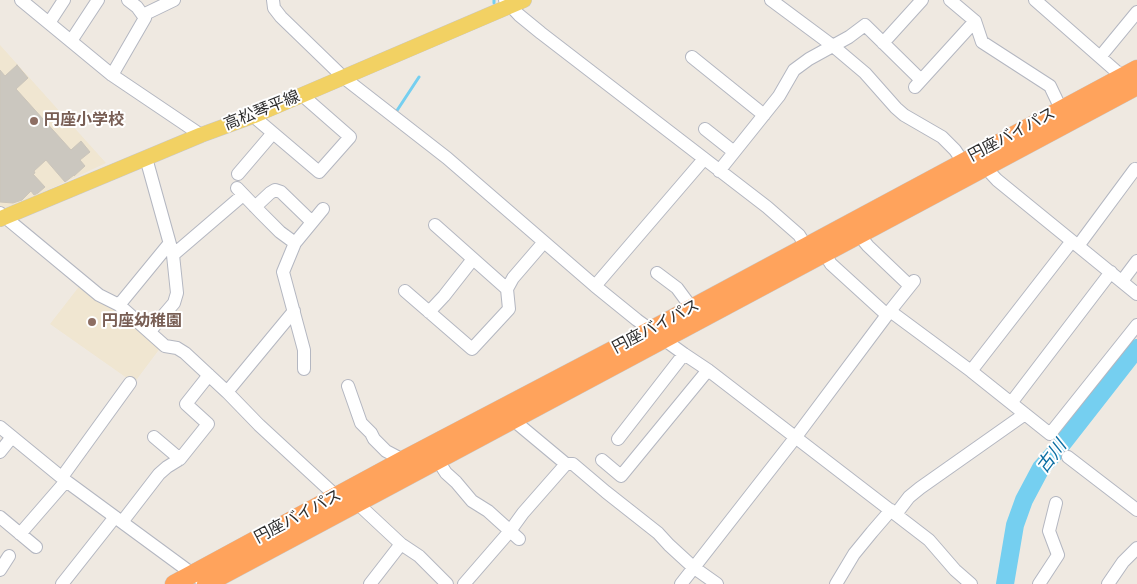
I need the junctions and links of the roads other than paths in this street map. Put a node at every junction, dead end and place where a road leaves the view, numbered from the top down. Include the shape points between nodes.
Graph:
1 (21, 0) edge
2 (64, 0) edge
3 (98, 0) edge
4 (128, 0) edge
5 (174, 0) edge
6 (273, 0) edge
7 (524, 0) edge
8 (771, 0) edge
9 (922, 0) edge
10 (950, 0) edge
11 (1035, 0) edge
12 (507, 3) edge
13 (1137, 12) edge
14 (143, 15) junction
15 (975, 21) junction
16 (49, 23) junction
17 (71, 42) junction
18 (883, 43) junction
19 (834, 46) junction
20 (692, 57) dead end
21 (1100, 57) junction
22 (112, 75) junction
23 (343, 77) junction
24 (1134, 79) edge
25 (302, 95) junction
26 (1062, 109) junction
27 (764, 115) junction
28 (253, 116) junction
29 (705, 128) dead end
30 (273, 133) junction
31 (201, 135) junction
32 (734, 152) junction
33 (146, 158) junction
34 (704, 159) junction
35 (963, 162) junction
36 (984, 167) junction
37 (1137, 170) edge
38 (719, 171) junction
39 (238, 174) dead end
40 (255, 207) junction
41 (323, 209) dead end
42 (2, 216) edge
43 (312, 222) junction
44 (435, 226) dead end
45 (859, 235) junction
46 (544, 242) junction
47 (295, 243) junction
48 (1075, 244) junction
49 (806, 246) junction
50 (171, 250) junction
51 (824, 254) junction
52 (473, 258) junction
53 (1137, 261) edge
54 (1111, 272) junction
55 (657, 273) dead end
56 (1122, 281) junction
57 (595, 286) junction
58 (507, 289) junction
59 (405, 291) dead end
60 (1137, 294) edge
61 (119, 305) junction
62 (691, 308) junction
63 (294, 311) junction
64 (429, 312) junction
65 (888, 313) junction
66 (1137, 325) edge
67 (150, 331) junction
68 (657, 334) junction
69 (684, 354) junction
70 (304, 369) dead end
71 (708, 370) junction
72 (971, 371) junction
73 (209, 375) junction
74 (130, 383) dead end
75 (348, 386) dead end
76 (227, 392) junction
77 (1011, 403) junction
78 (1025, 414) junction
79 (512, 419) junction
80 (0, 427) edge
81 (12, 437) junction
82 (154, 437) dead end
83 (795, 438) junction
84 (618, 439) dead end
85 (0, 452) edge
86 (1068, 457) dead end
87 (180, 459) junction
88 (403, 460) junction
89 (437, 460) junction
90 (602, 460) dead end
91 (566, 464) junction
92 (64, 479) junction
93 (336, 496) junction
94 (357, 503) junction
95 (1056, 503) dead end
96 (1137, 510) edge
97 (893, 512) junction
98 (0, 517) edge
99 (119, 519) junction
100 (20, 534) junction
101 (515, 535) junction
102 (401, 544) junction
103 (36, 547) dead end
104 (1137, 548) edge
105 (10, 556) dead end
106 (694, 566) junction
107 (0, 570) edge
108 (203, 581) edge
109 (62, 584) edge
110 (174, 584) edge
111 (370, 584) edge
112 (448, 584) edge
113 (464, 584) edge
114 (681, 584) edge
115 (717, 584) edge
116 (836, 584) edge
117 (971, 584) edge
118 (1039, 584) edge
119 (1108, 584) edge

1 - 16 street
2 - 16 street
3 - 17 street
4 - 14 street
5 - 14 street
6 - 23 street via 274,8 281,17
7 - 12 main road, 高松琴平線
8 - 19 street
9 - 18 street
10 - 15 street
11 - 21 street
12 - 23 main road, 高松琴平線
12 - 34 street
13 - 21 street
14 - 22 street via 145,18
15 - 18 street via 918,83
15 - 26 street via 982,42 1050,86
16 - 17 street
17 - 22 street
18 - 19 street via 865,26
19 - 27 street via 794,70
19 - 35 street via 866,73 896,108 942,137
20 - 27 street
21 - 24 street via 1117,72
22 - 31 street
23 - 25 main road, 高松琴平線
23 - 46 street via 447,158
24 - 26 highway, 円座バイパス
24 - 36 highway, 円座バイパス
25 - 28 main road, 高松琴平線
25 - 30 street via 350,137 320,172
26 - 35 highway, 円座バイパス
27 - 32 street
28 - 30 street
28 - 31 main road, 高松琴平線
29 - 32 street
30 - 39 street
31 - 33 main road, 高松琴平線
32 - 38 street
33 - 42 main road, 高松琴平線
33 - 50 street
34 - 38 street
34 - 57 street
35 - 36 highway
35 - 49 highway, 円座バイパス
36 - 45 highway, 円座バイパス
36 - 48 street
37 - 48 street
38 - 49 street via 799,234
40 - 43 street via 275,190
40 - 47 street
40 - 50 street via 240,191
41 - 43 street
42 - 61 street via 99,295
43 - 47 street
44 - 52 street
45 - 51 highway, 円座バイパス
45 - 65 street via 912,283
46 - 57 street
46 - 58 street
47 - 63 street via 283,272
48 - 54 street
48 - 72 street
49 - 51 highway
49 - 62 highway, 円座バイパス
50 - 61 street
50 - 67 street via 177,293 174,303
51 - 65 street via 831,264
51 - 68 highway, 円座バイパス
52 - 58 street
52 - 64 street
53 - 56 street
54 - 56 street
54 - 77 street
55 - 62 street via 677,288
56 - 60 street
57 - 68 street
58 - 64 street via 509,308 472,349
59 - 64 street
61 - 67 street
62 - 68 highway, 円座バイパス
63 - 70 street via 304,350
63 - 76 street
65 - 72 street
65 - 83 street
66 - 78 street via 1050,434
67 - 73 street via 164,346 185,353
68 - 69 street
68 - 79 highway, 円座バイパス
68 - 88 highway, 円座バイパス
69 - 71 street
69 - 84 street
71 - 83 street
71 - 90 street via 621,476
72 - 77 street
73 - 76 street
73 - 87 street via 186,404 208,424
74 - 92 street
75 - 88 street via 361,423 386,451
76 - 93 street
77 - 78 street
78 - 97 street via 920,488
79 - 89 highway, 円座バイパス
79 - 91 street
80 - 81 street
81 - 85 street
81 - 92 street
82 - 87 street
83 - 97 street
83 - 106 street
86 - 96 street
87 - 99 street via 159,474
88 - 93 highway, 円座バイパス
89 - 94 highway, 円座バイパス
89 - 101 street via 472,501
91 - 101 street via 523,513
91 - 106 street via 573,464
92 - 99 street
92 - 100 street
93 - 108 highway, 円座バイパス
94 - 102 street
94 - 108 highway, 円座バイパス
95 - 118 street via 1049,532 1058,555
97 - 116 street via 854,554
97 - 117 street via 929,540
98 - 100 street
99 - 108 street
99 - 109 street
100 - 103 street
101 - 113 street
102 - 111 street
102 - 112 street via 419,556
104 - 119 street
105 - 107 street
106 - 114 street
106 - 115 street
108 - 110 highway, 円座バイパス

